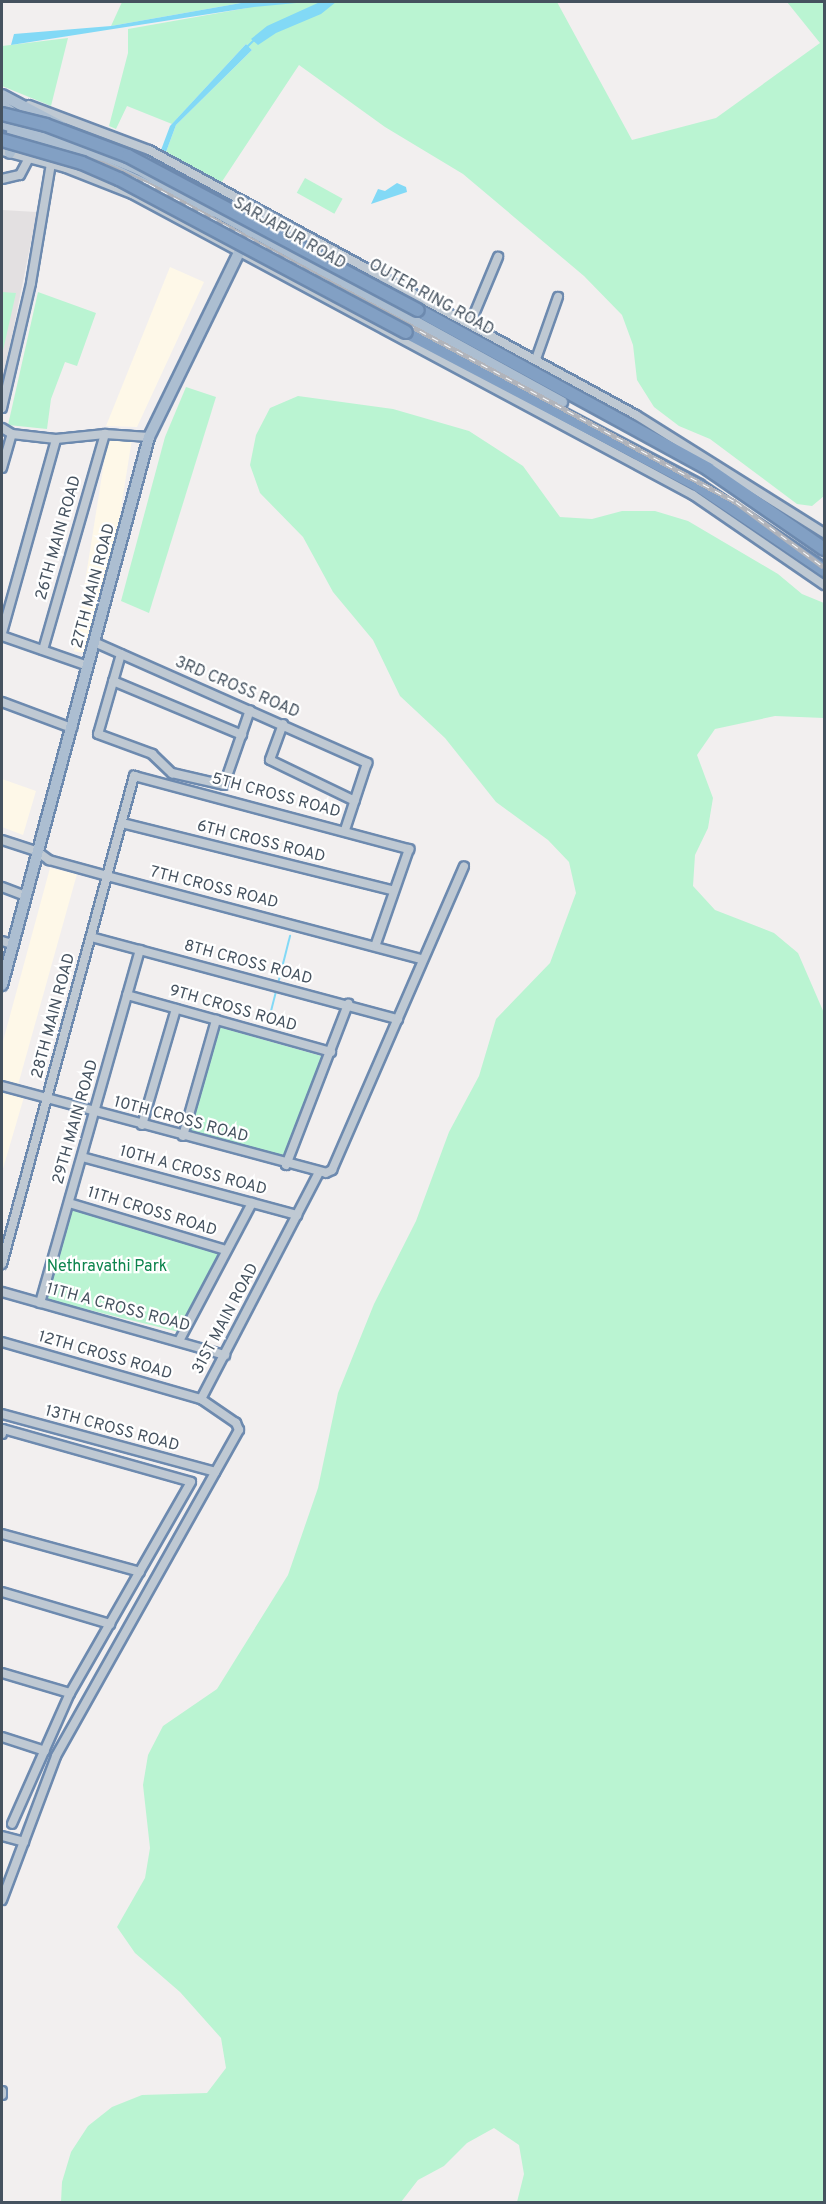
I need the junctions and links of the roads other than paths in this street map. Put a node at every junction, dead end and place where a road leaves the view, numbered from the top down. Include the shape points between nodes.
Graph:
1 (2, 96) edge
2 (13, 100) junction
3 (2, 105) edge
4 (2, 114) edge
5 (2, 124) edge
6 (10, 134) edge
7 (80, 145) junction
8 (6, 152) edge
9 (29, 158) junction
10 (51, 163) junction
11 (2, 179) edge
12 (259, 211) junction
13 (250, 231) junction
14 (239, 252) junction
15 (498, 257) dead end
16 (558, 297) dead end
17 (470, 324) junction
18 (536, 359) junction
19 (562, 402) joint
20 (582, 402) junction
21 (2, 408) edge
22 (2, 428) edge
23 (12, 434) junction
24 (105, 434) junction
25 (148, 437) junction
26 (56, 439) junction
27 (2, 468) edge
28 (825, 533) edge
29 (825, 549) edge
30 (825, 570) edge
31 (825, 585) edge
32 (2, 634) edge
33 (94, 642) junction
34 (43, 650) junction
35 (121, 654) junction
36 (88, 666) junction
37 (113, 681) junction
38 (2, 702) edge
39 (249, 710) junction
40 (283, 724) junction
41 (72, 728) junction
42 (242, 735) junction
43 (134, 776) joint
44 (355, 801) junction
45 (122, 823) junction
46 (345, 830) junction
47 (2, 840) edge
48 (38, 852) junction
49 (464, 867) dead end
50 (107, 876) junction
51 (2, 887) edge
52 (394, 891) junction
53 (26, 896) junction
54 (91, 937) junction
55 (7, 942) edge
56 (376, 944) junction
57 (140, 950) junction
58 (422, 958) junction
59 (2, 985) edge
60 (127, 994) junction
61 (348, 1004) junction
62 (176, 1009) junction
63 (398, 1019) junction
64 (216, 1020) junction
65 (331, 1052) junction
66 (2, 1086) edge
67 (47, 1099) junction
68 (95, 1112) junction
69 (142, 1125) junction
70 (183, 1136) junction
71 (82, 1157) junction
72 (286, 1165) junction
73 (318, 1174) junction
74 (69, 1203) junction
75 (252, 1203) junction
76 (297, 1215) junction
77 (226, 1250) junction
78 (2, 1264) edge
79 (2, 1292) edge
80 (40, 1303) junction
81 (180, 1340) junction
82 (2, 1342) edge
83 (225, 1355) junction
84 (201, 1399) junction
85 (4, 1415) edge
86 (2, 1431) edge
87 (215, 1472) junction
88 (2, 1534) edge
89 (140, 1572) junction
90 (2, 1592) edge
91 (110, 1624) junction
92 (2, 1673) edge
93 (70, 1693) junction
94 (2, 1737) edge
95 (45, 1751) junction
96 (12, 1824) dead end
97 (2, 1836) edge
98 (24, 1842) junction
99 (2, 1900) edge

1 - 2 main road, SARJAPUR ROAD
2 - 7 main road, SARJAPUR ROAD via 64,128
2 - 12 street via 105,130
3 - 6 main road via 14,114
4 - 20 highway, OUTER RING ROAD, bridge via 90,140 165,174
5 - 6 main road
6 - 7 main road
6 - 8 main road
6 - 13 main road via 78,153
6 - 30 highway, bridge via 119,179 699,486
7 - 13 main road, SARJAPUR ROAD via 138,169
8 - 9 street
9 - 10 street
9 - 11 street via 20,175
10 - 14 street via 132,194
10 - 21 street via 31,283
12 - 13 main road, 27TH MAIN ROAD
12 - 17 street
13 - 14 main road, 27TH MAIN ROAD
13 - 19 main road, SARJAPUR ROAD
14 - 25 main road, 27TH MAIN ROAD
14 - 31 street via 693,495
15 - 17 street
16 - 18 street
17 - 18 street
18 - 28 street via 746,481
19 - 20 highway
20 - 29 highway, OUTER RING ROAD via 708,469
22 - 23 street
23 - 26 street
23 - 27 street
24 - 25 street
24 - 26 street
24 - 34 street, 26TH MAIN ROAD
25 - 33 main road, 27TH MAIN ROAD
26 - 32 street
32 - 34 street
33 - 35 street, 3RD CROSS ROAD
33 - 36 main road, 27TH MAIN ROAD
34 - 36 street
35 - 37 street
35 - 39 street, 3RD CROSS ROAD
36 - 41 main road, 27TH MAIN ROAD
37 - 42 street
37 - 42 street via 99,736 152,754 172,773 224,785
38 - 41 street
39 - 40 street, 3RD CROSS ROAD
39 - 42 street
40 - 44 street, 3RD CROSS ROAD via 367,763
40 - 44 street via 270,760
41 - 48 main road, 27TH MAIN ROAD
43 - 45 street, 28TH MAIN ROAD
43 - 46 street, 5TH CROSS ROAD
44 - 46 street
45 - 50 street, 28TH MAIN ROAD
45 - 52 street, 6TH CROSS ROAD
46 - 52 street, 5TH CROSS ROAD via 409,849
47 - 48 street, 7TH CROSS ROAD
48 - 50 street, 7TH CROSS ROAD via 49,860
48 - 53 main road, 27TH MAIN ROAD
49 - 58 street, 31ST MAIN ROAD
50 - 54 street, 28TH MAIN ROAD
50 - 56 street, 7TH CROSS ROAD
51 - 53 street
52 - 56 street
53 - 55 main road, 27TH MAIN ROAD
54 - 57 street, 8TH CROSS ROAD
54 - 67 street, 28TH MAIN ROAD
55 - 59 main road, 27TH MAIN ROAD
56 - 58 street, 7TH CROSS ROAD
57 - 60 street, 29TH MAIN ROAD
57 - 61 street, 8TH CROSS ROAD
58 - 63 street, 31ST MAIN ROAD
60 - 62 street, 9TH CROSS ROAD
60 - 68 street, 29TH MAIN ROAD
61 - 63 street, 8TH CROSS ROAD
61 - 65 street
62 - 64 street, 9TH CROSS ROAD
62 - 69 street
63 - 73 street, 31ST MAIN ROAD via 332,1170
64 - 65 street, 9TH CROSS ROAD
64 - 70 street
65 - 72 street
66 - 67 street, 10TH CROSS ROAD
67 - 68 street, 10TH CROSS ROAD
67 - 78 street, 28TH MAIN ROAD
68 - 69 street, 10TH CROSS ROAD
68 - 71 street, 29TH MAIN ROAD
69 - 70 street, 10TH CROSS ROAD
70 - 72 street, 10TH CROSS ROAD
71 - 74 street, 29TH MAIN ROAD
71 - 75 street, 10TH A CROSS ROAD
72 - 73 street, 10TH CROSS ROAD
73 - 76 street, 31ST MAIN ROAD
74 - 77 street, 11TH CROSS ROAD
74 - 80 street, 29TH MAIN ROAD
75 - 76 street, 10TH A CROSS ROAD
75 - 77 street
76 - 83 street, 31ST MAIN ROAD
77 - 81 street
79 - 80 street, 11TH A CROSS ROAD
80 - 81 street, 11TH A CROSS ROAD
81 - 83 street, 11TH A CROSS ROAD
82 - 84 street, 12TH CROSS ROAD
83 - 84 street, 31ST MAIN ROAD
84 - 87 street, 31ST MAIN ROAD via 239,1426
85 - 86 street
85 - 87 street, 13TH CROSS ROAD
86 - 89 street via 191,1482
87 - 98 street, 31ST MAIN ROAD via 56,1756
88 - 89 street
89 - 91 street
90 - 91 street
91 - 93 street
92 - 93 street
93 - 95 street
94 - 95 street
95 - 96 street
97 - 98 street
98 - 99 street, 31ST MAIN ROAD

